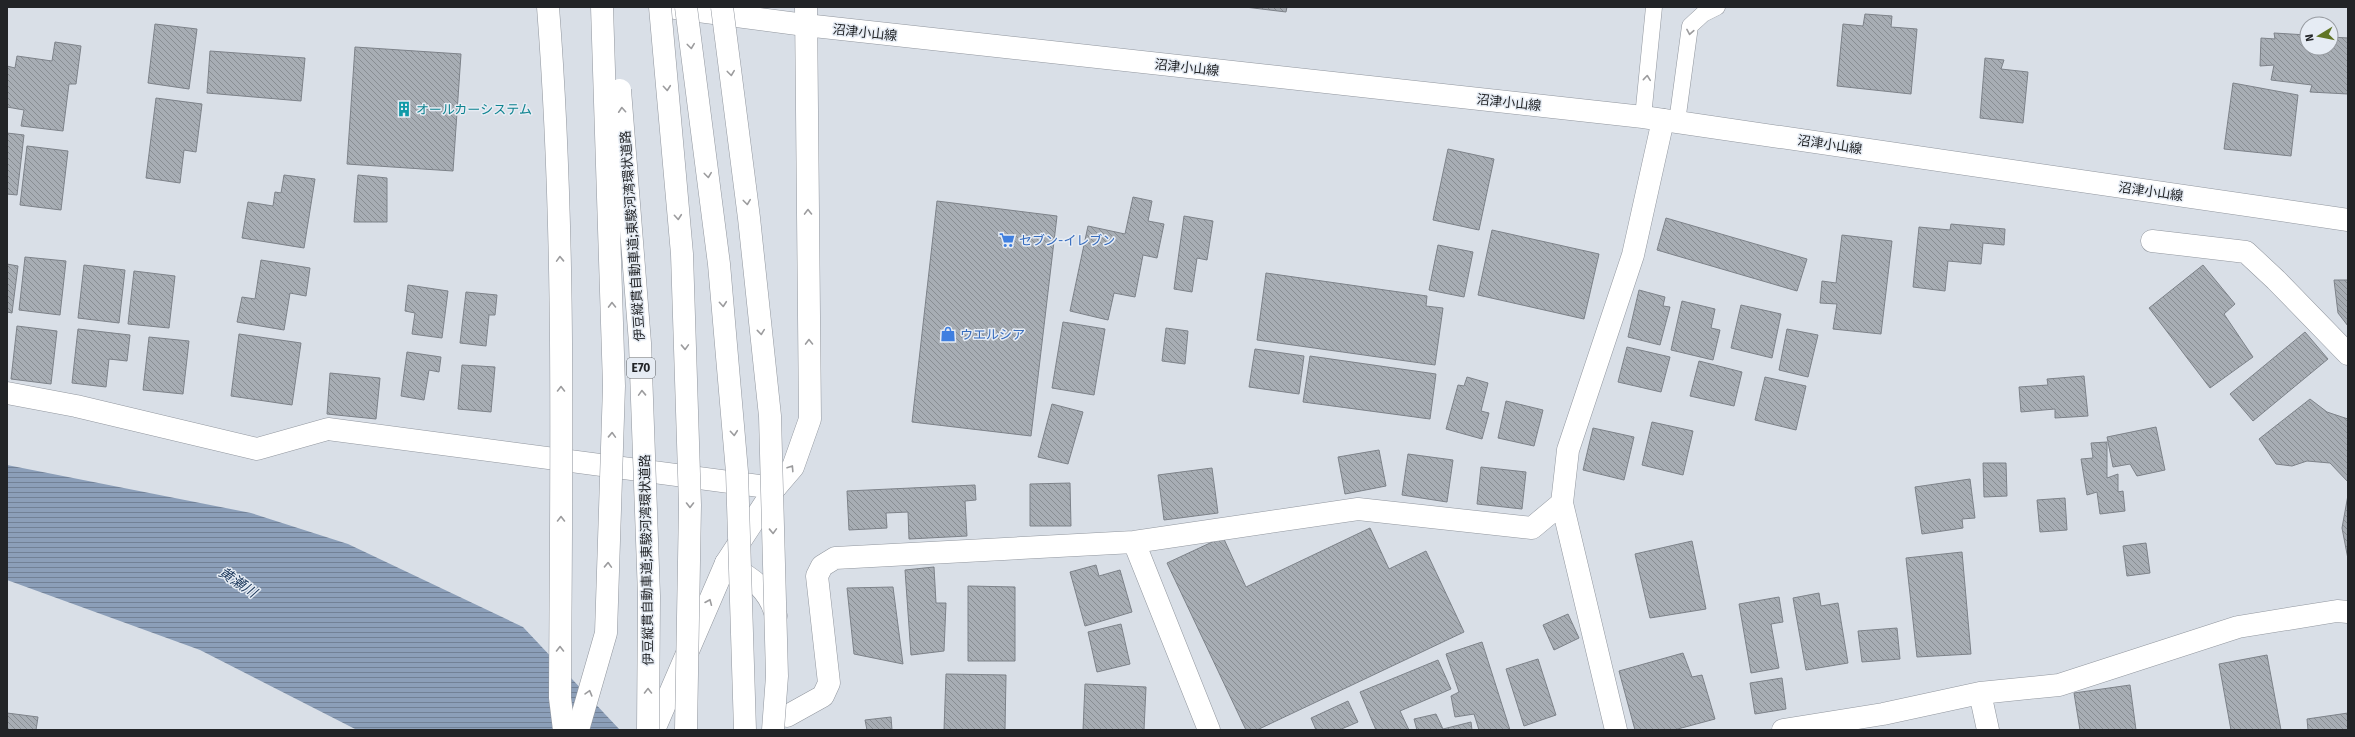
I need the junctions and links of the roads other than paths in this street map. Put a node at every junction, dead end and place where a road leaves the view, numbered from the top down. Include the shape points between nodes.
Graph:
1 (548, 7) edge
2 (602, 7) edge
3 (611, 7) edge
4 (660, 7) edge
5 (668, 7) edge
6 (686, 7) edge
7 (722, 7) edge
8 (1654, 7) edge
9 (1717, 7) edge
10 (806, 16) edge
11 (1661, 119) junction
12 (2348, 220) edge
13 (2152, 242) dead end
14 (2348, 354) edge
15 (7, 393) edge
16 (775, 488) junction
17 (1562, 503) junction
18 (1134, 542) junction
19 (726, 563) junction
20 (2348, 612) edge
21 (1980, 693) junction
22 (654, 725) edge
23 (783, 725) edge
24 (564, 730) edge
25 (578, 730) edge
26 (686, 730) edge
27 (745, 730) edge
28 (1209, 730) edge
29 (1616, 730) edge
30 (1783, 730) edge
31 (1988, 730) edge

24 -> 1 main road, bridge via 560,698 562,291 555,89
25 -> 2 main road, bridge via 606,633 614,402
22 -> 3 main road, 伊豆縦貫自動車道;東駿河湾環状道路 / E70, bridge via 640,343 621,95
4 -> 26 main road, bridge via 682,261 690,504
5 - 10 main road, 沼津小山線
6 -> 27 main road, bridge via 719,264 737,472
7 -> 23 main road, bridge via 749,218 770,416 777,676
11 -> 8 lane
9 -> 11 lane via 1703,14 1690,26
10 - 11 main road, 沼津小山線
16 -> 10 main road via 793,468 810,419
11 - 12 main road, 沼津小山線
11 - 17 main road via 1633,255 1568,450
13 - 14 main road via 2246,252
15 - 16 main road via 76,406 257,449 328,429
16 - 19 main road
17 - 18 main road via 1532,528 1358,509
17 - 29 main road
18 - 23 main road via 835,558 822,566 817,576 829,683 823,696
18 - 28 main road
22 -> 19 main road
19 - 23 main road via 761,585 774,605 781,639
20 - 21 main road via 2337,611 2238,627 2059,685
21 - 30 main road via 1884,714
21 - 31 main road

